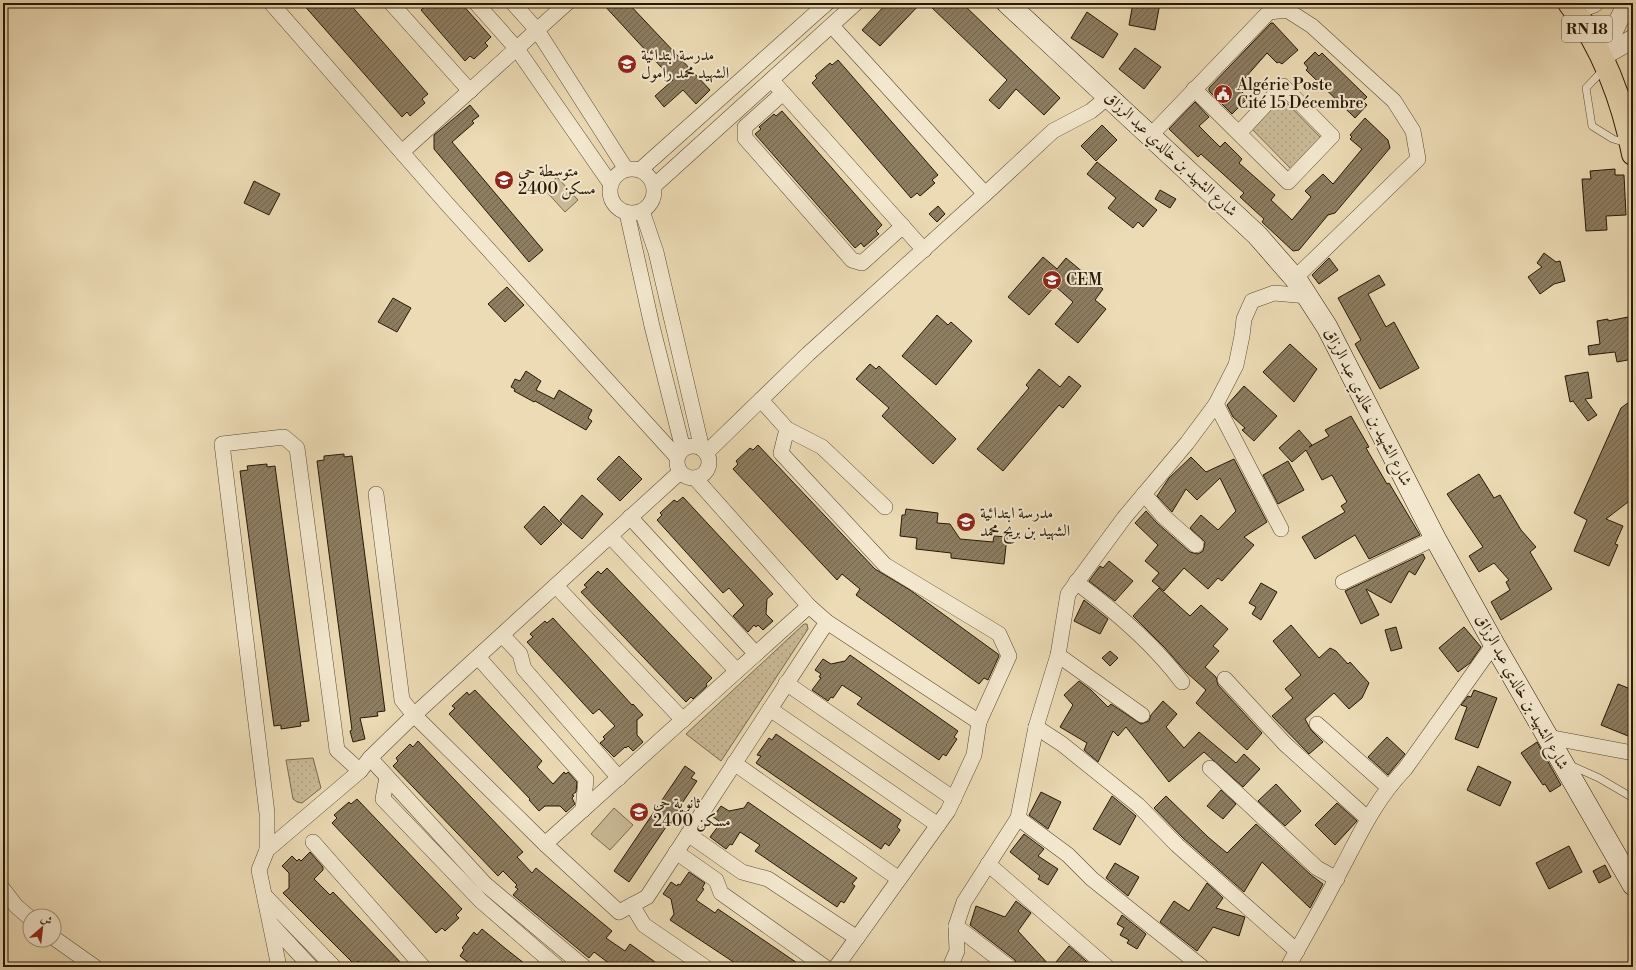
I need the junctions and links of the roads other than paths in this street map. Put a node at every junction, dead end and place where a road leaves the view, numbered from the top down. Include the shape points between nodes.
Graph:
1 (271, 3) edge
2 (391, 3) edge
3 (476, 3) edge
4 (513, 3) edge
5 (567, 3) edge
6 (827, 3) edge
7 (856, 3) edge
8 (1006, 3) edge
9 (1627, 3) edge
10 (1579, 5) edge
11 (832, 26) junction
12 (537, 30) junction
13 (1633, 39) edge
14 (516, 49) junction
15 (1603, 62) junction
16 (771, 80) junction
17 (1194, 89) junction
18 (470, 91) junction
19 (783, 93) junction
20 (1108, 96) junction
21 (1239, 133) junction
22 (1151, 135) junction
23 (1632, 149) edge
24 (402, 152) junction
25 (633, 169) junction
26 (610, 183) junction
27 (654, 186) junction
28 (985, 194) junction
29 (642, 211) junction
30 (627, 213) junction
31 (903, 226) junction
32 (924, 250) junction
33 (1295, 278) junction
34 (1308, 296) junction
35 (761, 400) junction
36 (1216, 404) junction
37 (787, 429) junction
38 (704, 451) junction
39 (680, 460) junction
40 (695, 478) junction
41 (376, 494) dead end
42 (1144, 494) junction
43 (886, 508) dead end
44 (630, 517) junction
45 (1281, 530) dead end
46 (610, 536) junction
47 (1435, 538) junction
48 (1196, 545) dead end
49 (1076, 582) junction
50 (1343, 582) dead end
51 (556, 586) junction
52 (808, 606) junction
53 (827, 622) junction
54 (502, 635) junction
55 (1494, 644) junction
56 (756, 654) junction
57 (1058, 655) junction
58 (478, 657) junction
59 (736, 671) junction
60 (1225, 679) dead end
61 (1182, 682) dead end
62 (786, 684) junction
63 (770, 709) junction
64 (414, 715) junction
65 (1142, 715) dead end
66 (683, 720) junction
67 (980, 722) junction
68 (1317, 724) dead end
69 (1036, 726) junction
70 (1548, 737) junction
71 (1633, 753) edge
72 (370, 758) junction
73 (1560, 762) junction
74 (734, 763) junction
75 (1210, 768) dead end
76 (360, 771) junction
77 (387, 777) junction
78 (619, 778) junction
79 (1388, 787) junction
80 (1633, 798) edge
81 (954, 799) junction
82 (583, 810) junction
83 (1018, 818) junction
84 (1367, 818) junction
85 (938, 825) junction
86 (688, 834) junction
87 (313, 842) dead end
88 (545, 844) junction
89 (267, 850) junction
90 (676, 852) junction
91 (729, 863) junction
92 (988, 864) junction
93 (899, 879) junction
94 (1337, 879) junction
95 (716, 880) junction
96 (1633, 884) edge
97 (3, 890) edge
98 (265, 896) junction
99 (632, 905) junction
100 (22, 911) edge
101 (270, 923) junction
102 (956, 926) junction
103 (857, 938) junction
104 (62, 944) edge
105 (1296, 951) junction
106 (579, 963) edge
107 (420, 966) edge
108 (95, 967) edge
109 (279, 967) edge
110 (310, 967) edge
111 (334, 967) edge
112 (558, 967) edge
113 (705, 967) edge
114 (825, 967) edge
115 (836, 967) edge
116 (950, 967) edge
117 (1009, 967) edge
118 (1106, 967) edge
119 (1202, 967) edge
120 (1288, 967) edge

1 - 24 street
2 - 18 street
3 - 14 street
4 - 12 street
5 - 12 street
6 - 25 street
7 - 11 street
8 - 20 main road, شارع الشهيد بن خالدي عبد الرزاق
9 - 15 street
10 - 15 main road, RN 18
11 - 16 street
11 - 28 street
12 - 14 street
12 - 25 street
13 - 15 street
14 - 18 street
14 - 26 street
15 - 23 main road, RN 18 via 1612,81
15 - 23 lane via 1586,88 1592,126
16 - 19 street
16 - 27 street
17 - 21 street
17 - 22 street
17 - 33 street via 1269,12 1287,10 1312,26 1394,101 1413,131 1418,159
18 - 24 street
19 - 31 street
19 - 31 street via 745,127 745,138 852,260 862,263
20 - 22 main road, شارع الشهيد بن خالدي عبد الرزاق
20 - 28 street via 1091,111 1053,131
21 - 21 street via 1288,182 1332,136 1283,86
22 - 33 main road, شارع الشهيد بن خالدي عبد الرزاق via 1257,235
24 - 39 street
25 - 26 street via 620,171
25 - 27 street via 647,174
26 - 30 street via 610,198 614,205
27 - 29 street via 652,200
28 - 32 street
29 - 30 street
29 - 38 street via 656,252
30 - 39 street
31 - 32 street
32 - 35 street via 808,354
33 - 34 main road, شارع الشهيد بن خالدي عبد الرزاق
34 - 36 street via 1274,293 1252,301 1244,319 1236,364
34 - 47 main road, شارع الشهيد بن خالدي عبد الرزاق via 1327,327
35 - 37 street
35 - 38 street
36 - 42 street
36 - 45 street
37 - 43 street via 822,447
37 - 67 street via 781,453 885,565 999,634 1009,656
38 - 39 street via 692,446
38 - 40 street via 708,458 708,469
39 - 40 street via 684,476
39 - 44 street
40 - 52 street
41 - 64 street via 402,700
42 - 48 street via 1163,516
42 - 49 street
44 - 46 street
44 - 56 street
46 - 51 street
46 - 59 street
47 - 50 street
47 - 55 main road, شارع الشهيد بن خالدي عبد الرزاق
49 - 57 street via 1068,594
49 - 61 street via 1114,610 1168,664
51 - 54 street
51 - 66 street
52 - 53 street
52 - 56 street
53 - 62 street
53 - 67 street
54 - 58 street
54 - 78 street via 520,654 524,669
55 - 70 main road, شارع الشهيد بن خالدي عبد الرزاق
55 - 79 street via 1405,769
56 - 59 street
57 - 65 street
57 - 69 street
58 - 64 street
58 - 82 street via 586,778
59 - 66 street
60 - 84 street via 1285,744
62 - 63 street
62 - 81 street
63 - 74 street
63 - 85 street
64 - 72 street
64 - 88 street
66 - 78 street
67 - 81 street via 974,755
68 - 79 street
69 - 83 street
69 - 105 street via 1138,806 1177,845
70 - 71 street
70 - 73 main road, شارع الشهيد بن خالدي عبد الرزاق
72 - 76 street
72 - 77 street
73 - 80 lane via 1599,778
73 - 96 main road, شارع الشهيد بن خالدي عبد الرزاق
74 - 86 street
74 - 93 street
75 - 94 street via 1317,868
76 - 89 street
76 - 89 street via 337,750 297,448 284,437 222,444 267,813
77 - 106 street via 485,884
77 - 112 street via 383,799 481,902
78 - 82 street
79 - 84 street
81 - 85 street
82 - 88 street
83 - 92 street
83 - 119 street via 1068,855 1092,879
84 - 94 street
85 - 93 street
86 - 90 street
86 - 91 street
87 - 107 street
88 - 99 street via 619,912
89 - 98 street via 259,870
90 - 95 street
90 - 99 street via 647,897
91 - 95 street
91 - 103 street via 742,872 768,879
92 - 102 street via 964,902
92 - 118 street
93 - 103 street
94 - 105 street
95 - 114 street via 721,893
97 - 100 street
98 - 101 street
98 - 111 street
99 - 113 street via 644,925
101 - 109 street
101 - 110 street
102 - 116 street via 957,951
102 - 117 street
103 - 115 street
104 - 108 street
105 - 120 street
106 - 112 street

